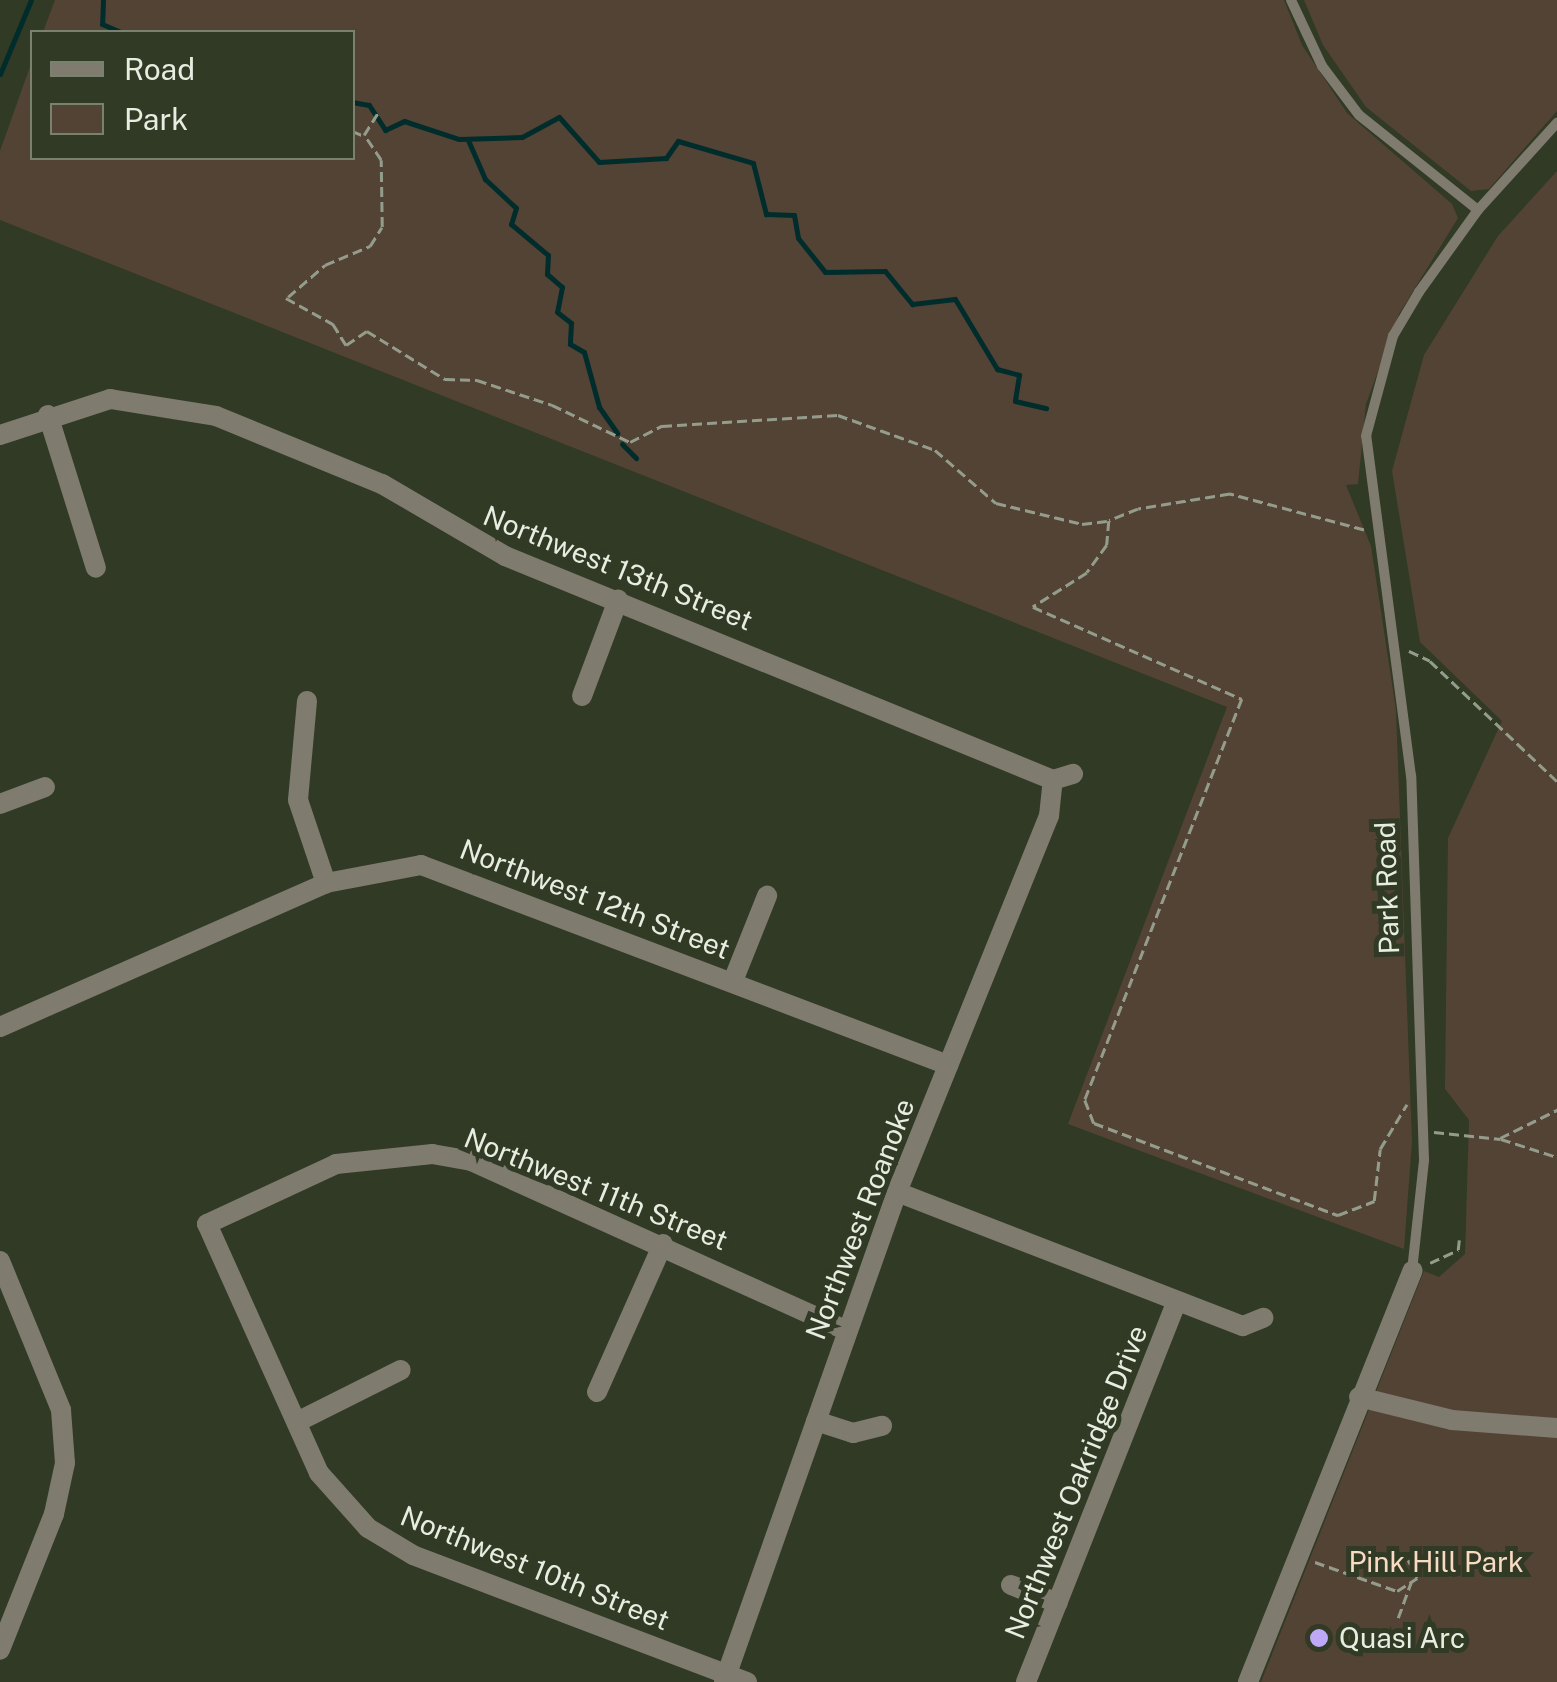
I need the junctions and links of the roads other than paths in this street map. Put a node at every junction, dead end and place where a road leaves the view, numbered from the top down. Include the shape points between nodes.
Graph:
1 (1291, 0) edge
2 (1557, 123) edge
3 (1478, 210) junction
4 (48, 415) junction
5 (0, 435) edge
6 (96, 568) dead end
7 (618, 600) junction
8 (582, 696) dead end
9 (307, 700) dead end
10 (1063, 777) joint
11 (45, 787) dead end
12 (0, 804) edge
13 (326, 884) junction
14 (766, 896) dead end
15 (733, 981) junction
16 (0, 1026) edge
17 (948, 1065) junction
18 (897, 1192) junction
19 (207, 1224) joint
20 (663, 1244) junction
21 (0, 1261) edge
22 (1420, 1273) joint
23 (1176, 1303) junction
24 (1263, 1318) dead end
25 (846, 1330) junction
26 (401, 1370) dead end
27 (597, 1392) dead end
28 (1359, 1397) junction
29 (816, 1420) junction
30 (296, 1422) junction
31 (882, 1426) dead end
32 (1557, 1428) edge
33 (1011, 1584) dead end
34 (1058, 1602) junction
35 (0, 1650) edge
36 (725, 1678) edge
37 (747, 1682) edge
38 (1026, 1682) edge
39 (1248, 1682) edge

1 - 3 lane via 1322,66 1359,114
2 - 3 lane, Park Road
3 - 22 lane, Park Road via 1402,322 1374,388 1365,474 1411,776 1423,1131
4 - 5 street, Northwest 13th Street
4 - 6 street
4 - 7 street, Northwest 13th Street via 110,399 216,416 382,484 504,556
7 - 8 street
7 - 10 street, Northwest 13th Street
9 - 13 street via 298,800
10 - 17 street, Northwest Roanoke
11 - 12 street
13 - 15 street, Northwest 12th Street via 389,865 452,871
13 - 16 street, Northwest 12th Street
14 - 15 street
15 - 17 street, Northwest 12th Street
17 - 18 street, Northwest Roanoke
18 - 23 street
18 - 25 street, Northwest Roanoke
19 - 20 street, Northwest 11th Street via 336,1164 398,1152 471,1161
19 - 30 street, Northwest 10th Street
20 - 25 street, Northwest 11th Street
20 - 27 street
21 - 35 street via 61,1410 65,1463 54,1514
22 - 28 street, Park Road
23 - 24 street via 1243,1326
23 - 34 street, Northwest Oakridge Drive
25 - 29 street, Northwest Roanoke
26 - 30 street
28 - 32 street via 1452,1420
28 - 39 street, Park Road
29 - 31 street via 853,1433
29 - 36 street, Northwest Roanoke
30 - 36 street, Northwest 10th Street via 339,1500 390,1544
33 - 34 street
34 - 38 street, Northwest Oakridge Drive
36 - 37 street, Northwest 10th Street

